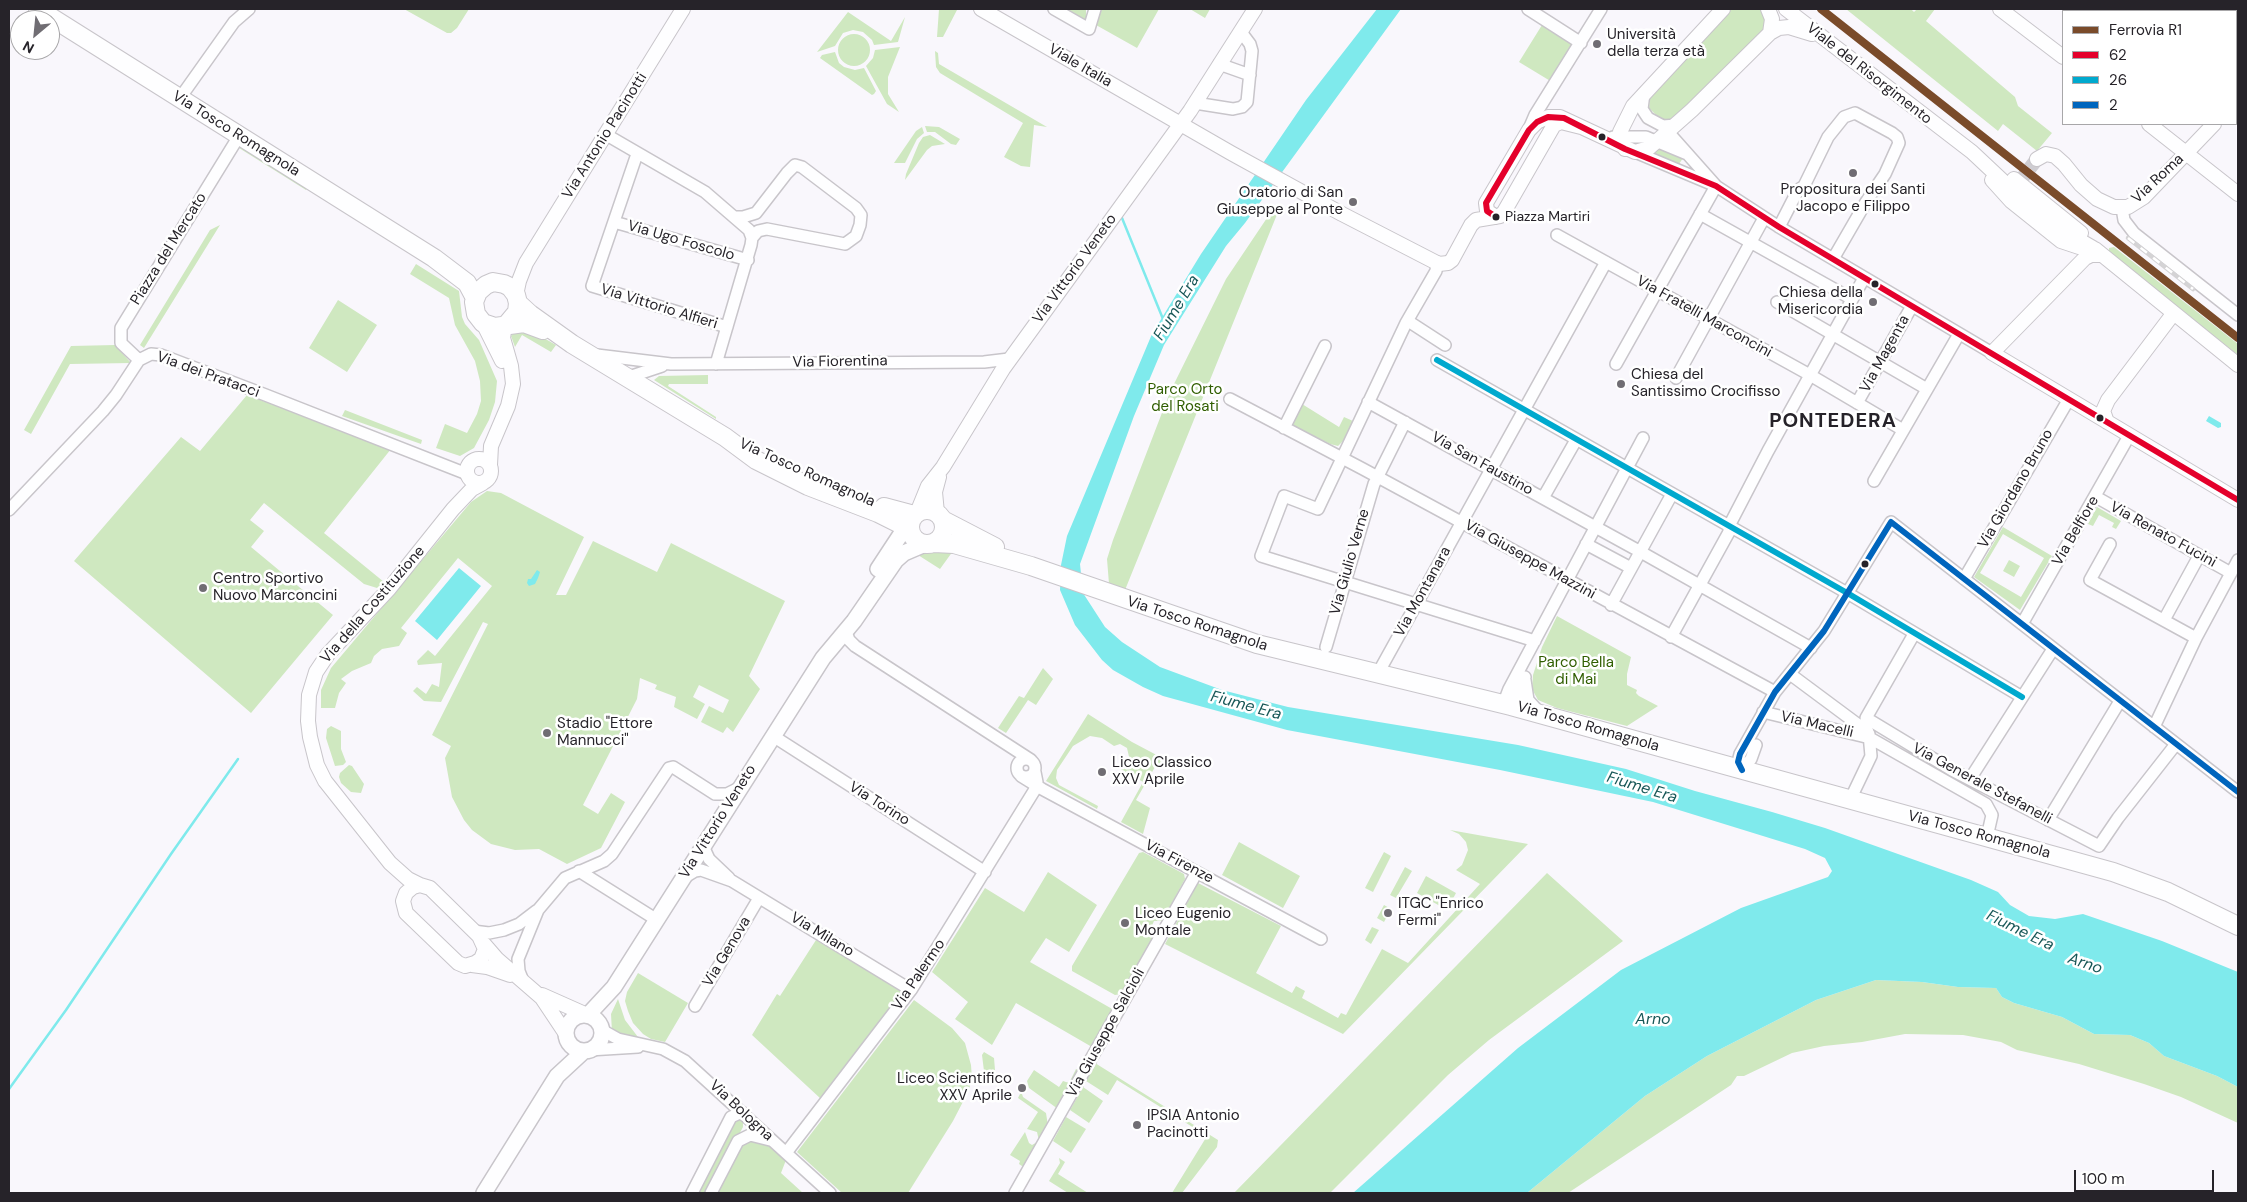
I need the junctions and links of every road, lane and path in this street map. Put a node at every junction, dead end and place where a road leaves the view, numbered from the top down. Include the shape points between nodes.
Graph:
1 (38, 9) edge
2 (249, 9) edge
3 (683, 9) edge
4 (981, 9) edge
5 (1054, 9) edge
6 (1095, 9) edge
7 (1255, 9) edge
8 (1528, 9) edge
9 (1601, 9) edge
10 (1723, 9) edge
11 (1768, 9) edge
12 (1786, 9) edge
13 (2000, 9) edge
14 (998, 13) edge
15 (1240, 32) junction
16 (1770, 33) junction
17 (1826, 41) junction
18 (1581, 43) junction
19 (2062, 56) edge
20 (1219, 64) junction
21 (1250, 74) junction
22 (1644, 93) junction
23 (180, 98) junction
24 (1196, 103) junction
25 (1633, 106) junction
26 (1180, 124) junction
27 (2150, 125) edge
28 (2213, 125) edge
29 (1581, 127) junction
30 (1529, 130) junction
31 (1668, 133) junction
32 (605, 134) junction
33 (1597, 135) junction
34 (239, 136) junction
35 (1952, 138) junction
36 (1626, 146) junction
37 (2186, 153) junction
38 (637, 154) junction
39 (2040, 162) dead end
40 (1716, 186) junction
41 (2238, 194) edge
42 (2122, 208) junction
43 (756, 213) junction
44 (1700, 214) junction
45 (1496, 216) junction
46 (735, 217) junction
47 (1764, 218) junction
48 (614, 222) junction
49 (1779, 227) junction
50 (764, 230) junction
51 (1557, 235) dead end
52 (752, 238) junction
53 (2061, 241) junction
54 (1750, 243) junction
55 (2097, 251) junction
56 (434, 258) junction
57 (1832, 259) junction
58 (748, 260) junction
59 (1606, 262) junction
60 (526, 263) junction
61 (1436, 263) junction
62 (2076, 268) junction
63 (1864, 278) junction
64 (499, 282) junction
65 (1657, 290) junction
66 (474, 298) junction
67 (518, 299) junction
68 (1852, 299) junction
69 (1777, 302) dead end
70 (1912, 306) junction
71 (2172, 314) junction
72 (2238, 315) edge
73 (1708, 319) junction
74 (1408, 321) junction
75 (483, 323) junction
76 (506, 325) junction
77 (727, 327) junction
78 (1832, 334) junction
79 (1959, 334) junction
80 (1445, 345) dead end
81 (1325, 346) dead end
82 (579, 348) junction
83 (1992, 353) junction
84 (1009, 359) junction
85 (139, 360) junction
86 (1437, 360) dead end
87 (642, 361) junction
88 (1881, 362) junction
89 (671, 364) junction
90 (716, 364) junction
91 (1616, 364) dead end
92 (2238, 365) edge
93 (656, 367) junction
94 (624, 374) junction
95 (1810, 375) junction
96 (1676, 378) dead end
97 (1928, 389) junction
98 (656, 394) junction
99 (510, 396) junction
100 (1230, 399) dead end
101 (2069, 400) junction
102 (1368, 402) junction
103 (1857, 403) junction
104 (1523, 410) junction
105 (1405, 422) junction
106 (2107, 422) junction
107 (1284, 428) junction
108 (1903, 430) junction
109 (494, 436) junction
110 (2130, 436) junction
111 (1643, 438) dead end
112 (1576, 440) junction
113 (1342, 458) junction
114 (490, 465) junction
115 (943, 467) junction
116 (470, 468) junction
117 (1627, 468) junction
118 (1490, 470) junction
119 (1376, 476) junction
120 (1874, 481) dead end
121 (483, 483) junction
122 (1672, 494) junction
123 (2096, 497) junction
124 (1543, 498) junction
125 (2238, 500) edge
126 (453, 509) junction
127 (9, 510) edge
128 (940, 516) junction
129 (913, 522) junction
130 (1462, 523) junction
131 (1729, 526) junction
132 (1596, 527) junction
133 (929, 543) junction
134 (1586, 544) junction
135 (2110, 544) dead end
136 (1640, 551) junction
137 (2199, 556) junction
138 (2238, 560) edge
139 (1031, 566) junction
140 (1630, 568) junction
141 (2231, 573) junction
142 (1964, 579) junction
143 (1566, 580) junction
144 (1344, 582) junction
145 (1700, 585) junction
146 (1849, 594) junction
147 (1416, 604) junction
148 (1610, 605) junction
149 (2164, 620) junction
150 (2022, 624) junction
151 (846, 632) junction
152 (1914, 634) junction
153 (1671, 637) junction
154 (2196, 638) junction
155 (1535, 641) junction
156 (1326, 647) dead end
157 (1811, 648) junction
158 (2053, 649) junction
159 (1529, 654) junction
160 (823, 658) junction
161 (1382, 666) dead end
162 (1790, 674) junction
163 (1525, 677) junction
164 (1514, 680) junction
165 (1775, 692) junction
166 (2022, 697) junction
167 (1483, 698) junction
168 (2120, 701) junction
169 (1511, 706) junction
170 (1541, 714) junction
171 (1762, 714) junction
172 (1866, 718) junction
173 (2154, 727) junction
174 (1751, 732) junction
175 (1869, 735) junction
176 (773, 736) junction
177 (2176, 744) junction
178 (1756, 745) junction
179 (1031, 760) junction
180 (1723, 764) junction
181 (1742, 770) junction
182 (1035, 772) junction
183 (1021, 776) junction
184 (1764, 776) junction
185 (1970, 779) junction
186 (1036, 786) junction
187 (740, 788) junction
188 (2238, 792) edge
189 (1850, 800) junction
190 (2048, 820) junction
191 (1987, 837) junction
192 (703, 846) junction
193 (390, 863) junction
194 (579, 871) junction
195 (985, 872) junction
196 (1197, 872) junction
197 (682, 879) junction
198 (732, 881) junction
199 (420, 885) junction
200 (759, 898) junction
201 (403, 901) junction
202 (538, 910) junction
203 (657, 920) junction
204 (2238, 926) edge
205 (473, 931) junction
206 (1321, 939) dead end
207 (484, 944) junction
208 (472, 965) junction
209 (520, 979) junction
210 (614, 987) junction
211 (535, 990) junction
212 (912, 990) junction
213 (695, 1006) dead end
214 (588, 1015) junction
215 (602, 1028) junction
216 (567, 1037) junction
217 (643, 1046) junction
218 (587, 1050) junction
219 (557, 1076) junction
220 (722, 1094) junction
221 (744, 1114) junction
222 (726, 1126) junction
223 (773, 1141) junction
224 (735, 1146) junction
225 (786, 1153) junction
226 (484, 1193) edge
227 (692, 1193) edge
228 (711, 1193) edge
229 (830, 1193) edge
230 (1015, 1193) edge

1 - 23 main road, Via Tosco Romagnola
2 - 23 street via 234,22
3 - 32 street, Via Antonio Pacinotti
4 - 14 street, Viale Italia
5 - 6 street via 1089,30
7 - 15 street, Via Vittorio Veneto
8 - 18 street
9 - 18 street
10 - 22 street
11 - 16 street via 1772,19
12 - 17 street, Viale del Risorgimento
13 - 19 street
14 - 26 street, Viale Italia
15 - 20 street, Via Vittorio Veneto
15 - 21 street via 1251,46
16 - 17 street via 1779,28 1792,28
16 - 31 street
17 - 35 street, Viale del Risorgimento
18 - 30 street via 1535,115
20 - 21 street
20 - 24 street, Via Vittorio Veneto
21 - 24 street via 1248,98 1242,107 1233,109
22 - 25 street
22 - 31 street via 1642,109 1648,118 1663,126
23 - 34 main road, Via Tosco Romagnola
24 - 26 street, Via Vittorio Veneto
25 - 33 street via 1610,128
25 - 36 street via 1621,128
26 - 61 street via 1298,191
26 - 84 street, Via Vittorio Veneto
27 - 37 street
28 - 37 street, Via Roma
29 - 30 street via 1554,116 1540,120
29 - 33 street
29 - 45 street via 1561,122 1554,125 1504,212
30 - 45 street via 1486,203 1487,211
31 - 36 street via 1644,137
31 - 36 street via 1649,148
31 - 40 street
32 - 38 street
32 - 60 street, Via Antonio Pacinotti
33 - 36 street
34 - 56 main road, Via Tosco Romagnola
34 - 85 street, Piazza del Mercato via 121,328 122,345
35 - 53 street, Viale del Risorgimento via 2008,198
35 - 55 street, Viale del Risorgimento via 1990,160 2072,225
35 - 55 street, Viale del Risorgimento via 2007,185 2021,191 2067,233
36 - 40 street
37 - 41 street
37 - 42 street, Via Roma via 2142,199
38 - 46 street via 705,192
38 - 48 street
39 - 42 street, Via Roma via 2051,162 2097,199
40 - 44 street
40 - 47 street
42 - 72 street via 2125,223 2134,233
43 - 46 street
43 - 50 street via 756,224
43 - 50 street via 790,169 797,165 856,208 861,224 856,236 845,244
44 - 54 street
44 - 65 street
45 - 61 street via 1474,222 1453,258 1448,263
46 - 52 street via 749,230
47 - 49 street
47 - 54 street
48 - 58 street, Via Ugo Foscolo
48 - 77 street, Via Vittorio Alfieri via 592,286
49 - 57 street
49 - 57 street via 1828,137 1844,117 1857,114 1892,133 1899,143 1885,174
50 - 52 street
51 - 59 street, Via Fratelli Marconcini
52 - 58 street
53 - 55 street, Viale del Risorgimento
53 - 62 street via 2075,253
54 - 68 street
54 - 73 street
55 - 62 street
55 - 71 street
56 - 64 main road, Via Tosco Romagnola
56 - 66 main road, Via Tosco Romagnola via 467,283
57 - 63 street
58 - 77 street
59 - 65 street, Via Fratelli Marconcini
59 - 104 street, Via Montanara
60 - 64 street, Via Antonio Pacinotti via 508,280
60 - 67 street, Via Antonio Pacinotti via 519,281
61 - 74 street via 1436,270
62 - 83 street
63 - 68 street
63 - 70 street
64 - 66 main road via 483,286
64 - 67 main road via 510,287
65 - 73 street, Via Fratelli Marconcini
65 - 91 street
66 - 75 main road via 474,310
67 - 76 main road via 516,315
67 - 82 main road, Via Tosco Romagnola via 530,314
68 - 78 street
69 - 78 street
70 - 79 street
70 - 88 street, Via Magenta
71 - 92 street
71 - 106 street via 2108,400 2103,411
73 - 95 street, Via Fratelli Marconcini
73 - 96 street
74 - 80 street
74 - 102 street
75 - 76 main road via 495,327
75 - 99 street via 499,353
76 - 82 main road, Via Tosco Romagnola via 530,325
76 - 99 street, Via della Costituzione via 503,338 513,377
77 - 90 street
78 - 88 street
78 - 95 street
79 - 83 street
79 - 97 street
81 - 107 street
82 - 87 street, Via Fiorentina
82 - 94 main road, Via Tosco Romagnola
83 - 101 street
84 - 90 street, Via Fiorentina via 984,362
84 - 115 street, Via Vittorio Veneto
85 - 116 street, Via dei Pratacci via 149,354 161,356 436,460
85 - 127 street, Via dei Pratacci via 103,411
86 - 104 street
87 - 89 street, Via Fiorentina
87 - 94 street via 626,366
88 - 97 street
88 - 103 street, Via Magenta
89 - 90 street, Via Fiorentina
89 - 93 street, Via Fiorentina
93 - 94 street, Via Fiorentina
93 - 98 street via 647,380
94 - 98 main road, Via Tosco Romagnola
95 - 103 street, Via Fratelli Marconcini
95 - 131 street
97 - 108 street
98 - 129 main road, Via Tosco Romagnola via 728,439
99 - 109 street, Via della Costituzione
100 - 107 street, Via Giuseppe Mazzini
101 - 106 street
101 - 142 street, Via Giordano Bruno
102 - 105 street, Via San Faustino
102 - 113 street
103 - 108 street, Via Fratelli Marconcini
104 - 112 street
104 - 118 street, Via Montanara
105 - 118 street, Via San Faustino
105 - 119 street, Via Giulio Verne
106 - 110 street
107 - 113 street, Via Giuseppe Mazzini
108 - 120 street
109 - 114 street, Via della Costituzione
109 - 116 street, Via della Costituzione
110 - 123 street, Via Belfiore
110 - 125 street
111 - 117 street
112 - 117 street
112 - 124 street
113 - 119 street, Via Giuseppe Mazzini
113 - 144 street via 1318,509 1284,496 1261,556
114 - 116 street via 484,459
114 - 121 street via 490,476
115 - 128 street, Via Vittorio Veneto via 935,492
115 - 129 street, Via Vittorio Veneto via 928,486
116 - 121 street via 473,482
116 - 126 street, Via della Costituzione via 466,488
117 - 122 street
117 - 132 street
118 - 124 street, Via San Faustino
118 - 130 street, Via Montanara
119 - 130 street, Via Giuseppe Mazzini
119 - 144 street, Via Giulio Verne
121 - 126 street, Via della Costituzione via 471,490
122 - 131 street
122 - 136 street
123 - 137 street, Via Renato Fucini
123 - 150 street, Via Belfiore
124 - 132 street, Via San Faustino
126 - 193 street, Via della Costituzione via 389,589 328,654 316,672 309,695 309,729 321,773 330,789
128 - 129 main road via 928,510
128 - 133 main road via 944,528 942,535
128 - 139 main road
129 - 133 main road via 915,539
129 - 160 main road, Via Vittorio Veneto via 882,562
130 - 143 street, Via Giuseppe Mazzini
130 - 147 street, Via Montanara
131 - 145 street via 1729,532
131 - 146 street
132 - 134 street
132 - 136 street, Via San Faustino
133 - 139 main road, Via Tosco Romagnola via 954,544
133 - 151 main road, Via Vittorio Veneto via 904,553 896,560
134 - 140 street
134 - 143 street
135 - 149 street via 2090,580
136 - 140 street
136 - 145 street
137 - 141 street, Via Renato Fucini
137 - 149 street
138 - 141 street
139 - 167 main road, Via Tosco Romagnola via 1257,644
140 - 148 street
141 - 154 street
142 - 146 street via 1891,522
142 - 150 street
143 - 148 street, Via Giuseppe Mazzini
143 - 155 street
144 - 147 street
144 - 156 street, Via Giulio Verne
145 - 153 street
145 - 157 street
146 - 152 street
146 - 157 street
147 - 155 street
147 - 161 street, Via Montanara
148 - 153 street, Via Giuseppe Mazzini
149 - 154 street
150 - 158 street
151 - 160 main road, Via Vittorio Veneto
151 - 179 street via 855,646
152 - 166 street
152 - 172 street
153 - 165 street, Via Giuseppe Mazzini
154 - 173 street
155 - 159 street
157 - 162 street
158 - 166 street
158 - 168 street
159 - 163 street
159 - 164 street
160 - 176 main road, Via Vittorio Veneto
162 - 165 street
162 - 175 street
163 - 169 street
163 - 170 street via 1528,700
164 - 167 street via 1499,695
164 - 169 street via 1506,697
165 - 171 street
166 - 185 street
167 - 169 main road, Via Tosco Romagnola
168 - 173 street
168 - 190 street
169 - 170 main road, Via Tosco Romagnola
170 - 180 main road, Via Tosco Romagnola
171 - 174 street
171 - 175 street, Via Macelli
171 - 178 street
172 - 175 street
172 - 185 street, Via Generale Stefanelli
173 - 177 street
174 - 180 street
174 - 181 street via 1739,756
175 - 189 street via 1871,756
175 - 191 street via 1986,804 1992,815
176 - 187 main road, Via Vittorio Veneto
176 - 195 street, Via Torino
177 - 188 street
177 - 190 street, Via Generale Stefanelli via 2099,846
178 - 181 street
178 - 184 street via 1757,760
179 - 182 street via 1035,764
179 - 183 street via 1018,763
180 - 181 main road, Via Tosco Romagnola
181 - 184 main road, Via Tosco Romagnola
182 - 183 street
182 - 186 street
183 - 186 street, Via Firenze
184 - 189 main road, Via Tosco Romagnola
185 - 190 street, Via Generale Stefanelli
186 - 195 street, Via Palermo
186 - 196 street, Via Firenze
187 - 192 main road, Via Vittorio Veneto
187 - 194 street via 718,794 673,767 668,769 610,856
189 - 191 main road, Via Tosco Romagnola
191 - 204 main road, Via Tosco Romagnola via 2124,875
192 - 197 main road, Via Vittorio Veneto
192 - 198 street, Via Milano via 709,858
193 - 199 street, Via della Costituzione via 408,880
193 - 201 street, Via della Costituzione via 402,886
194 - 202 street via 560,882
194 - 203 street
195 - 212 street, Via Palermo
196 - 206 street, Via Firenze
196 - 230 street, Via Giuseppe Salcioli
197 - 198 street, Via Milano via 701,870
197 - 203 main road, Via Vittorio Veneto
198 - 200 street, Via Milano
199 - 201 street via 409,890
199 - 205 street, Via della Costituzione via 430,888
200 - 212 street, Via Milano
200 - 213 street, Via Genova
201 - 208 street, Via della Costituzione via 408,916 454,960 462,965
202 - 205 street via 510,928 490,933
202 - 209 street via 520,954
203 - 210 main road, Via Vittorio Veneto
205 - 207 street, Via della Costituzione
207 - 208 street via 482,956
207 - 209 street, Via della Costituzione
208 - 209 street, Via della Costituzione
209 - 211 street
210 - 214 main road, Via Vittorio Veneto
210 - 215 main road, Via Vittorio Veneto
211 - 214 street
211 - 216 street
212 - 225 street, Via Palermo
214 - 215 main road via 596,1019
214 - 216 main road via 571,1020
215 - 217 street, Via Bologna via 615,1038
215 - 218 main road via 599,1042
216 - 218 main road via 576,1049
216 - 219 main road
217 - 218 street, Via Bologna
217 - 220 street, Via Bologna via 663,1049 679,1057
218 - 219 main road
219 - 226 main road
220 - 221 street, Via Bologna
220 - 222 street via 727,1108
221 - 222 street via 733,1116
221 - 223 street, Via Bologna
221 - 224 street via 745,1130
222 - 227 street
223 - 224 street via 750,1135
223 - 225 street, Via Bologna
224 - 228 street
225 - 229 street, Via Bologna

